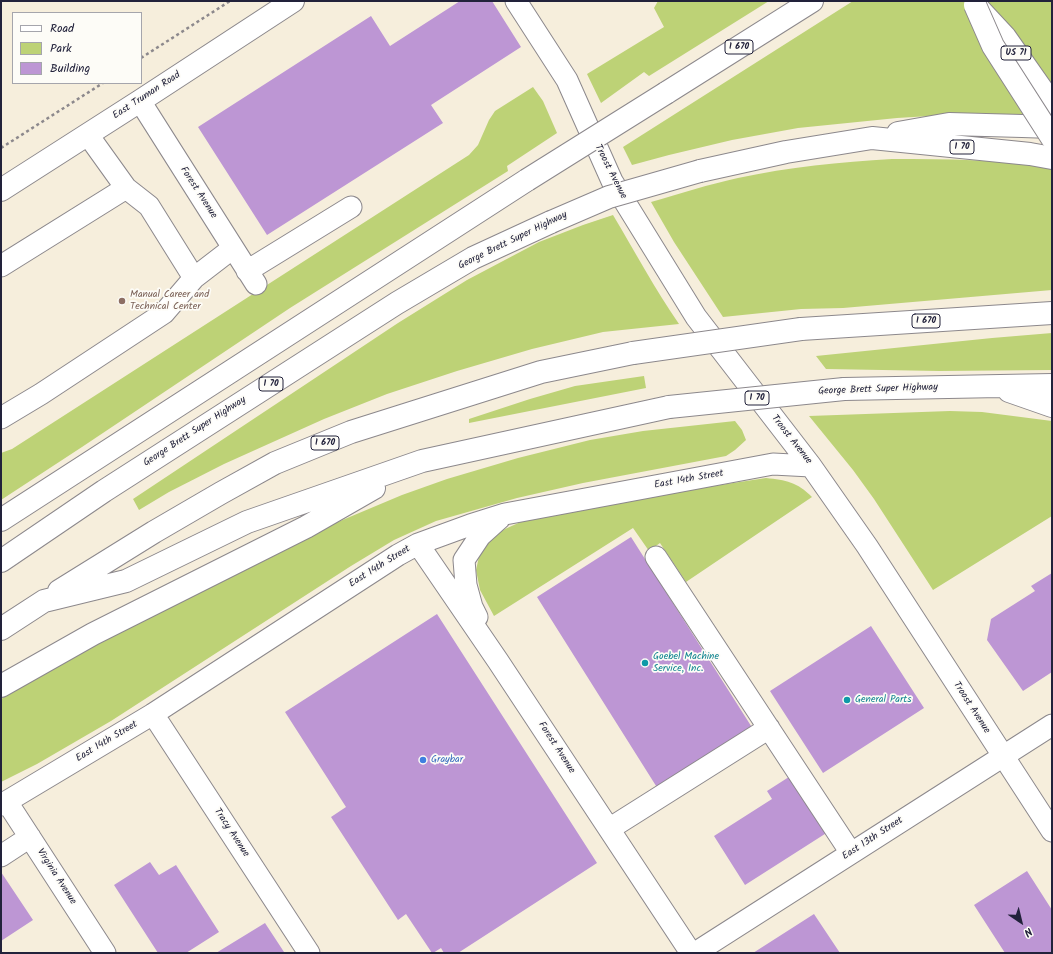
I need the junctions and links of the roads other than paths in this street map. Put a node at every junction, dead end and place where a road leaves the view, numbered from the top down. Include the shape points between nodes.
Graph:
1 (293, 1) edge
2 (516, 1) edge
3 (812, 1) edge
4 (974, 3) edge
5 (140, 101) junction
6 (1052, 104) edge
7 (1052, 128) edge
8 (88, 135) junction
9 (872, 138) junction
10 (1052, 138) edge
11 (1052, 158) edge
12 (126, 188) junction
13 (1, 190) edge
14 (351, 207) dead end
15 (233, 248) junction
16 (1, 266) edge
17 (194, 278) junction
18 (1052, 313) edge
19 (1052, 385) edge
20 (997, 386) junction
21 (1052, 406) edge
22 (1, 418) edge
23 (422, 461) junction
24 (811, 466) junction
25 (505, 514) junction
26 (1, 520) edge
27 (418, 544) junction
28 (656, 557) dead end
29 (1, 561) edge
30 (44, 601) junction
31 (1, 629) edge
32 (498, 661) junction
33 (1, 686) edge
34 (154, 714) junction
35 (1052, 725) edge
36 (769, 728) junction
37 (1003, 757) junction
38 (4, 804) edge
39 (609, 829) junction
40 (1052, 832) edge
41 (30, 837) junction
42 (851, 853) junction
43 (1, 856) edge
44 (105, 953) edge
45 (309, 953) edge
46 (691, 953) edge
47 (695, 953) edge

1 - 5 main road, East Truman Road
2 - 24 street, Troost Avenue via 566,80 612,181 696,317
3 - 26 main road, I 670, bridge via 527,180
4 - 6 main road, US 71 via 1005,38
4 - 10 main road, bridge via 993,46
5 - 8 main road, East Truman Road
5 - 15 street, Forest Avenue
7 - 9 main road via 949,124
8 - 12 street
8 - 13 main road, East Truman Road
9 - 11 main road, George Brett Super Highway / I 70
9 - 29 main road, George Brett Super Highway / I 70, bridge via 786,152 700,171 609,197 473,258 397,303 104,491
12 - 16 street
12 - 17 street via 149,206
14 - 15 street, Forest Avenue via 252,277
15 - 17 street
17 - 22 street via 164,313
18 - 30 main road, I 670, bridge via 800,329 633,353 541,372 351,432 275,463 154,532
19 - 20 main road, George Brett Super Highway / I 70
20 - 21 main road
20 - 23 main road, George Brett Super Highway / I 70, bridge via 844,389 669,407
23 - 30 main road, George Brett Super Highway / I 70 via 247,522 126,581
23 - 33 main road via 306,526 93,634
24 - 25 street, East 14th Street via 773,464
24 - 37 street, Troost Avenue via 867,546
25 - 27 street, East 14th Street
25 - 32 street via 480,536 464,560 466,585 472,607
27 - 32 street, Forest Avenue
27 - 34 street, East 14th Street via 391,559
28 - 36 street
30 - 31 main road, George Brett Super Highway / I 70
32 - 39 street, Forest Avenue
34 - 38 street, East 14th Street
34 - 45 street, Tracy Avenue
35 - 37 street, East 13th Street
36 - 39 street
36 - 42 street
37 - 40 street, Troost Avenue
37 - 42 street, East 13th Street
38 - 41 street, Virginia Avenue
39 - 46 street, Forest Avenue
41 - 43 street
41 - 44 street, Virginia Avenue
42 - 47 street, East 13th Street

